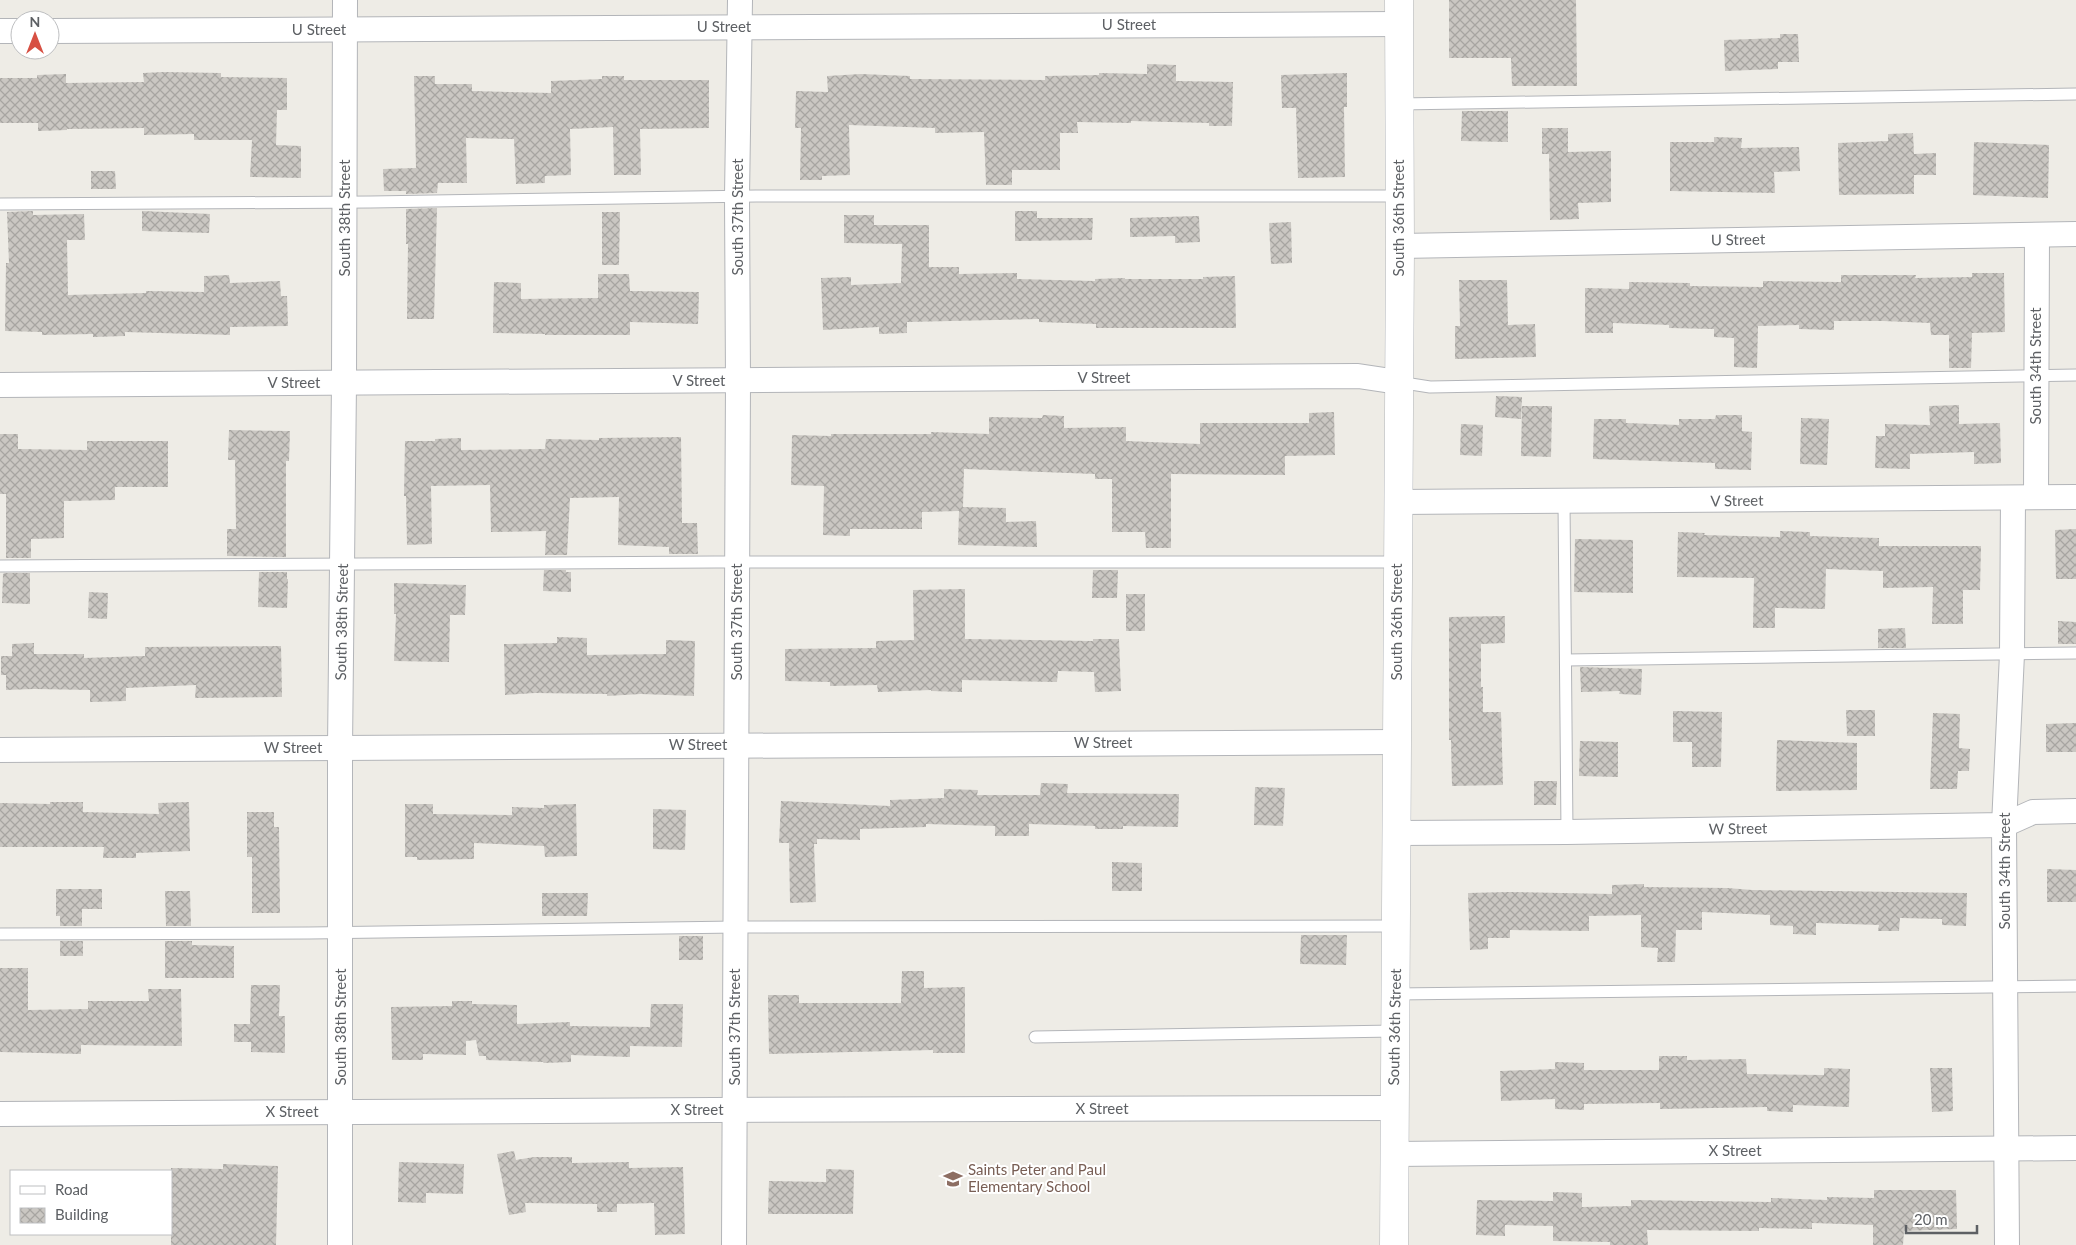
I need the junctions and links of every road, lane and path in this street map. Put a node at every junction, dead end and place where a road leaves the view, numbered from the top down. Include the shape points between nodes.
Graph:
1 (345, 0) edge
2 (740, 0) edge
3 (1399, 12) edge
4 (740, 27) junction
5 (345, 29) junction
6 (60, 31) edge
7 (2076, 94) edge
8 (1399, 104) junction
9 (737, 196) junction
10 (1399, 196) junction
11 (345, 202) junction
12 (0, 204) edge
13 (2076, 234) edge
14 (2037, 235) junction
15 (1400, 246) junction
16 (2036, 375) junction
17 (2076, 375) edge
18 (738, 380) junction
19 (1398, 382) junction
20 (344, 383) junction
21 (0, 385) edge
22 (2076, 497) edge
23 (2024, 498) junction
24 (1398, 502) junction
25 (1564, 502) junction
26 (738, 562) junction
27 (1398, 562) junction
28 (342, 563) junction
29 (0, 566) edge
30 (2076, 653) edge
31 (2012, 654) junction
32 (1566, 660) junction
33 (1396, 742) junction
34 (737, 745) junction
35 (340, 748) junction
36 (0, 750) edge
37 (2076, 812) edge
38 (2004, 825) junction
39 (1397, 832) junction
40 (1567, 832) junction
41 (1396, 926) junction
42 (736, 927) junction
43 (340, 932) junction
44 (0, 934) edge
45 (2076, 986) edge
46 (2005, 987) junction
47 (1395, 994) junction
48 (1395, 1031) junction
49 (1034, 1037) dead end
50 (1394, 1108) junction
51 (735, 1110) junction
52 (341, 1112) junction
53 (0, 1114) edge
54 (2076, 1148) edge
55 (2008, 1149) junction
56 (1394, 1154) junction
57 (340, 1245) edge
58 (734, 1245) edge
59 (1394, 1245) edge
60 (2007, 1245) edge

1 - 5 street, South 38th Street
2 - 4 street, South 37th Street
3 - 4 street, U Street
3 - 8 main road, South 36th Street
4 - 5 street, U Street
4 - 9 street, South 37th Street
5 - 6 street, U Street
5 - 11 street, South 38th Street
7 - 8 lane
8 - 10 main road, South 36th Street
9 - 10 lane
9 - 11 lane
9 - 18 street, South 37th Street
10 - 15 main road, South 36th Street
11 - 12 lane
11 - 20 street, South 38th Street
13 - 14 street, U Street
14 - 15 street, U Street
14 - 16 street, South 34th Street
15 - 19 main road, South 36th Street
16 - 17 lane
16 - 19 lane via 1430,387
16 - 23 street, South 34th Street
18 - 19 street, V Street via 1358,376
18 - 20 street, V Street
18 - 26 street, South 37th Street
19 - 24 main road, South 36th Street
20 - 21 street, V Street
20 - 28 street, South 38th Street
22 - 23 street, V Street
23 - 25 street, V Street
23 - 31 street, South 34th Street
24 - 25 street, V Street
24 - 27 main road, South 36th Street
25 - 32 lane
26 - 27 lane
26 - 28 lane
26 - 34 street, South 37th Street
27 - 33 main road, South 36th Street
28 - 29 lane
28 - 35 street, South 38th Street
30 - 31 lane
31 - 32 lane
31 - 38 street, South 34th Street
32 - 40 lane
33 - 34 street, W Street
33 - 39 main road, South 36th Street
34 - 35 street, W Street
34 - 42 street, South 37th Street
35 - 36 street, W Street
35 - 43 street, South 38th Street
37 - 38 street, W Street via 2033,812
38 - 40 street, W Street
38 - 46 street, South 34th Street
39 - 40 street, W Street
39 - 41 main road, South 36th Street
41 - 42 lane
41 - 47 main road, South 36th Street
42 - 43 lane
42 - 51 street, South 37th Street
43 - 44 lane
43 - 52 street, South 38th Street
45 - 46 lane
46 - 47 lane
46 - 55 street, South 34th Street
47 - 48 main road, South 36th Street
48 - 49 lane
48 - 50 main road, South 36th Street
50 - 51 street, X Street
50 - 56 main road, South 36th Street
51 - 52 street, X Street
51 - 58 street, South 37th Street
52 - 53 street, X Street
52 - 57 street, South 38th Street
54 - 55 street, X Street
55 - 56 street, X Street
55 - 60 street, South 34th Street
56 - 59 main road, South 36th Street

